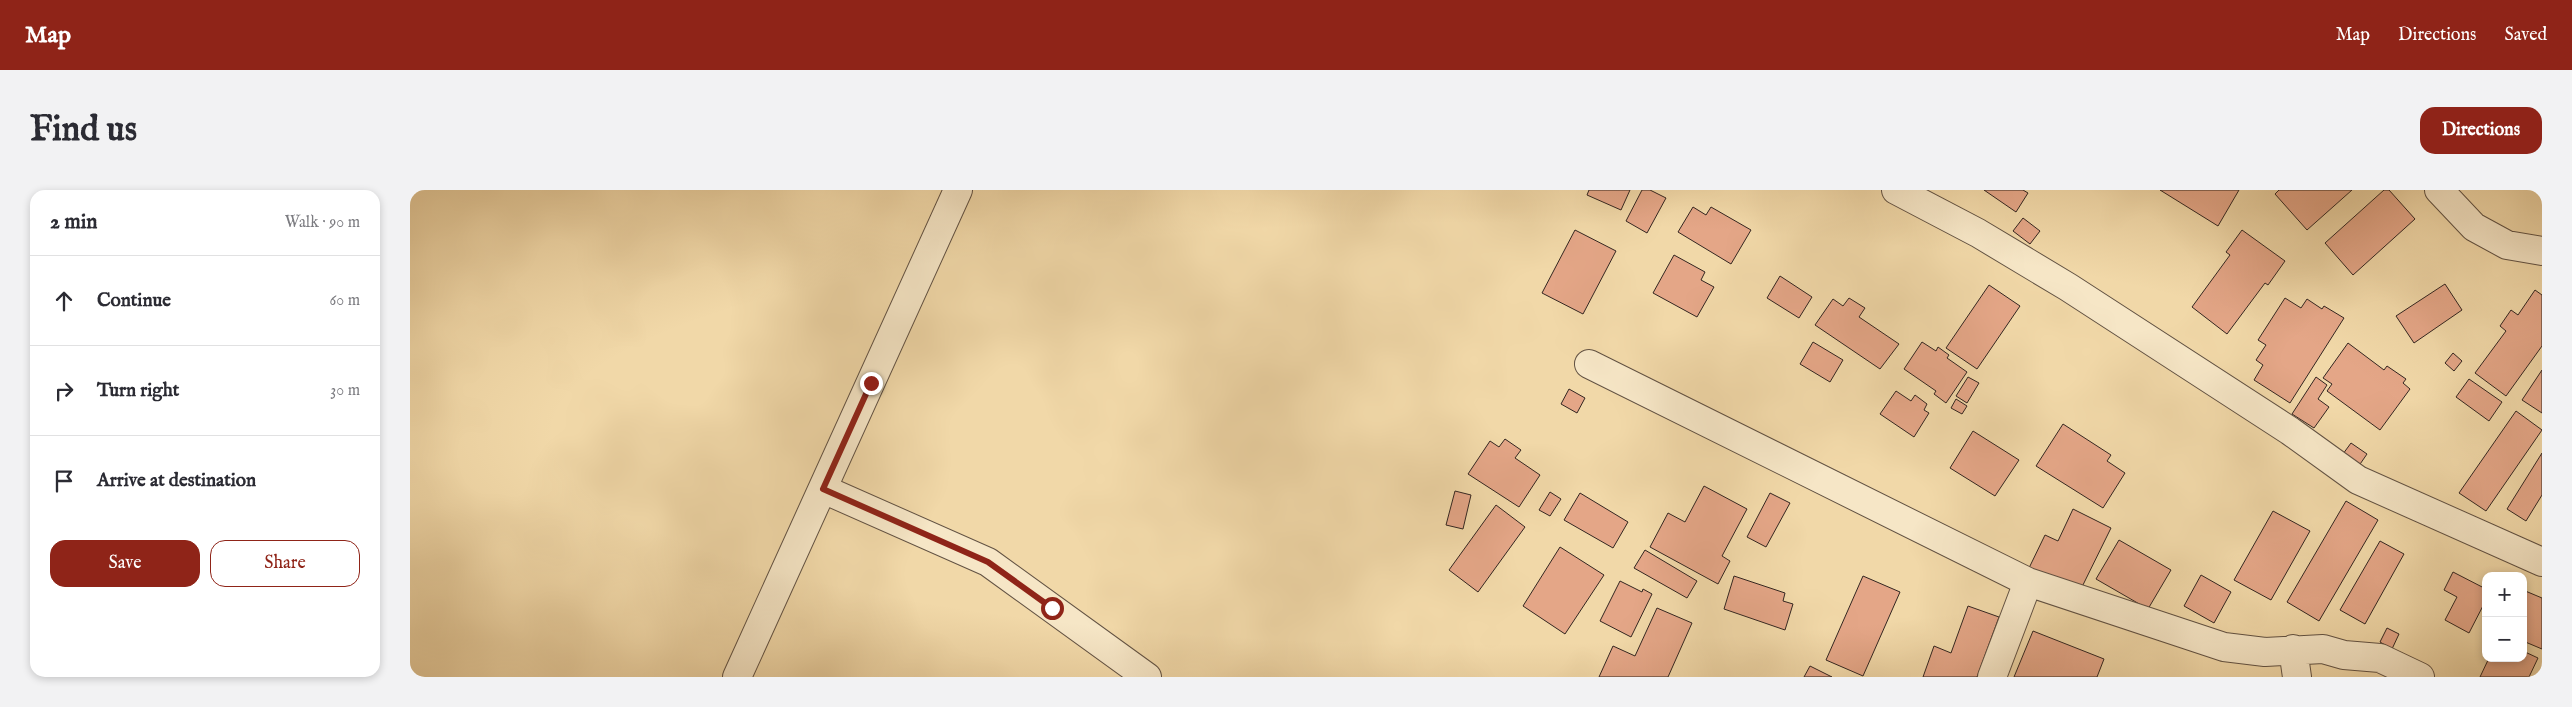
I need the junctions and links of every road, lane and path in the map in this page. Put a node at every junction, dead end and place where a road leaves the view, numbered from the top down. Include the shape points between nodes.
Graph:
1 (958, 190) edge
2 (1896, 190) edge
3 (2439, 190) edge
4 (2542, 251) edge
5 (1589, 364) dead end
6 (823, 489) junction
7 (2542, 562) edge
8 (2028, 582) junction
9 (2293, 649) junction
10 (736, 677) edge
11 (1147, 677) edge
12 (1992, 677) edge
13 (2297, 677) edge
14 (2420, 677) edge

1 - 6 street
2 - 7 street via 1978,233 2068,287 2290,431 2358,480
3 - 4 street via 2474,227 2507,245
5 - 8 street
6 - 10 street
6 - 11 street via 988,562
8 - 9 street via 2224,647 2265,652
8 - 12 street
9 - 13 street
9 - 14 street via 2323,649 2344,655 2380,658

